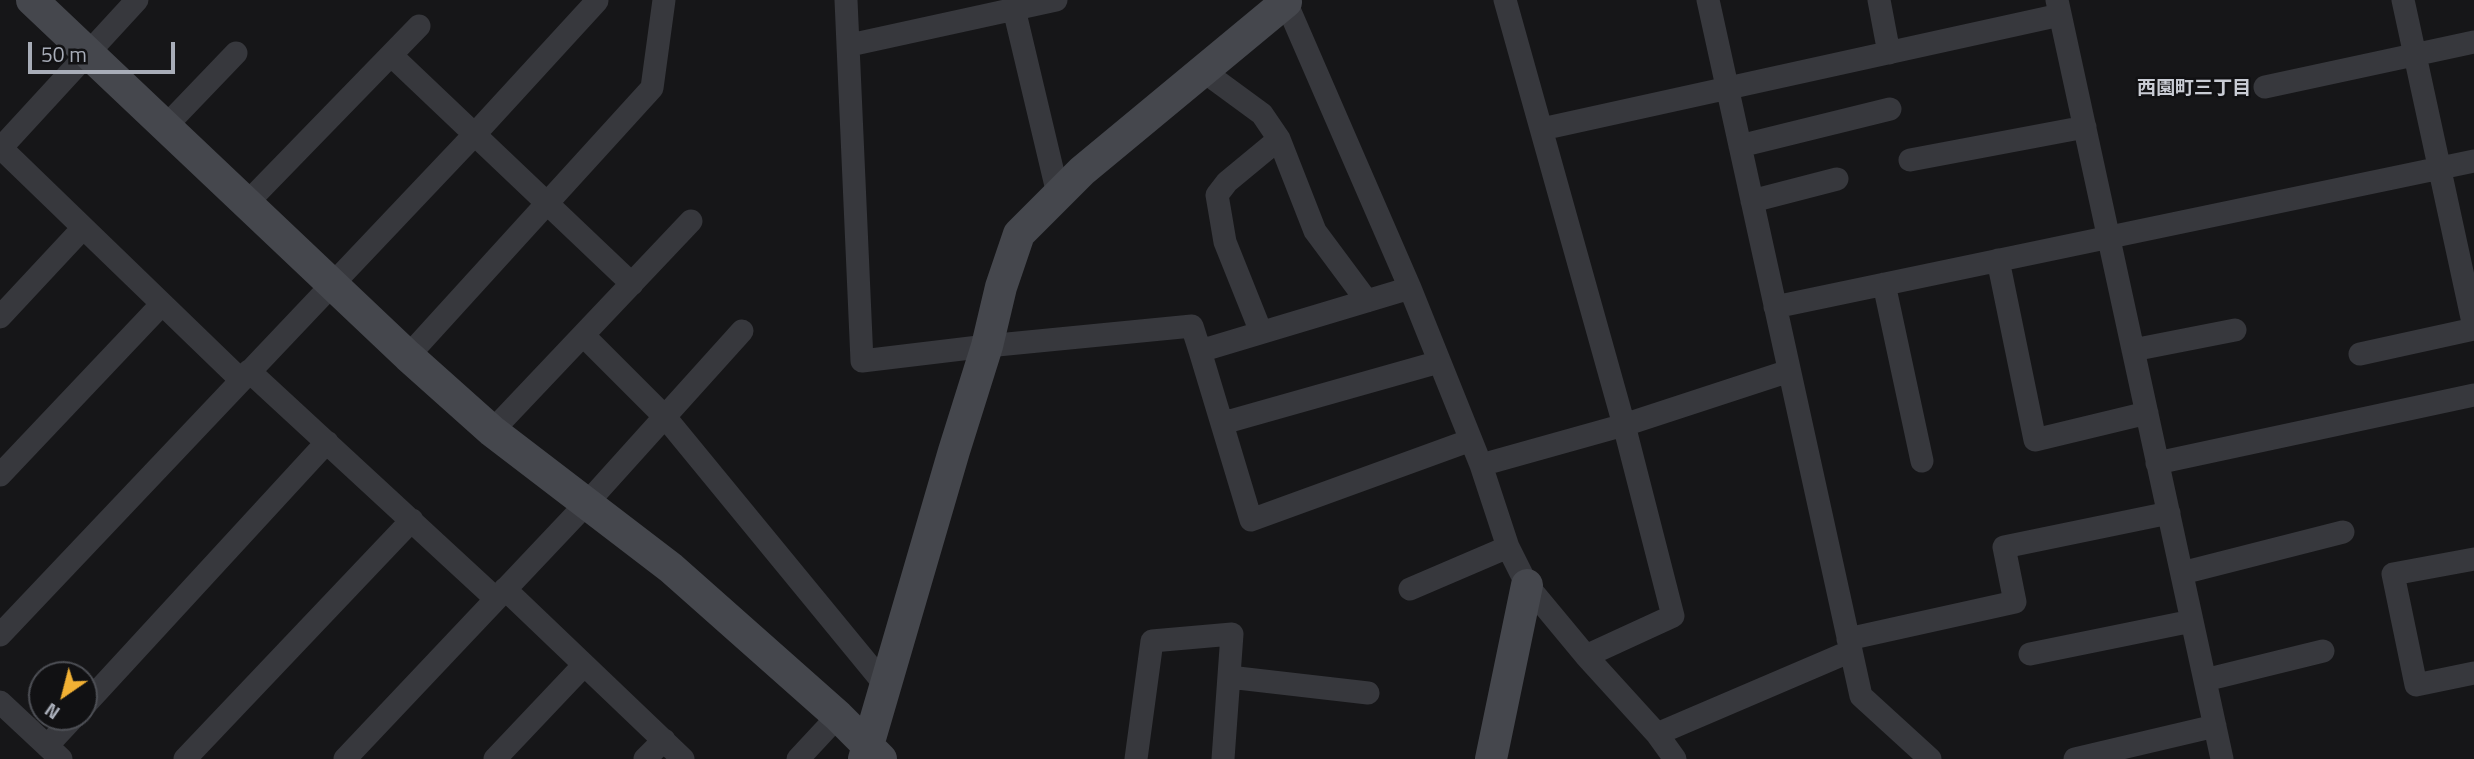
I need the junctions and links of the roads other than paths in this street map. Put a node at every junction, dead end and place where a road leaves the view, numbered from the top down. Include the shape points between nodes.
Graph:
1 (32, 0) edge
2 (137, 0) edge
3 (664, 0) edge
4 (846, 0) edge
5 (1056, 0) edge
6 (1505, 0) edge
7 (1878, 0) edge
8 (2403, 0) edge
9 (597, 1) edge
10 (1286, 1) edge
11 (1711, 1) edge
12 (2059, 7) edge
13 (1014, 9) junction
14 (419, 26) dead end
15 (2474, 42) edge
16 (850, 45) junction
17 (1889, 53) junction
18 (236, 54) dead end
19 (2415, 54) junction
20 (89, 55) junction
21 (391, 55) junction
22 (1202, 70) junction
23 (2265, 87) dead end
24 (1727, 88) junction
25 (1890, 109) dead end
26 (165, 127) junction
27 (2085, 127) junction
28 (1542, 130) junction
29 (475, 134) junction
30 (1279, 139) junction
31 (1740, 146) junction
32 (0, 148) edge
33 (1910, 160) dead end
34 (2474, 161) edge
35 (2440, 168) junction
36 (1837, 179) dead end
37 (1058, 194) junction
38 (1752, 201) junction
39 (547, 203) junction
40 (246, 204) junction
41 (691, 220) dead end
42 (83, 228) junction
43 (2109, 237) junction
44 (1998, 260) junction
45 (332, 283) junction
46 (632, 284) junction
47 (1884, 284) junction
48 (1410, 288) junction
49 (1367, 301) junction
50 (162, 304) junction
51 (1775, 307) junction
52 (0, 317) edge
53 (2474, 328) edge
54 (2235, 330) dead end
55 (743, 331) dead end
56 (1261, 332) junction
57 (583, 335) junction
58 (987, 346) junction
59 (2133, 350) junction
60 (1200, 351) junction
61 (2360, 354) dead end
62 (408, 356) junction
63 (1439, 362) junction
64 (1789, 371) junction
65 (245, 375) junction
66 (2474, 395) edge
67 (2147, 413) junction
68 (665, 417) junction
69 (1223, 423) junction
70 (1624, 425) junction
71 (492, 431) junction
72 (1471, 440) junction
73 (327, 442) junction
74 (1922, 461) dead end
75 (2157, 463) junction
76 (1481, 465) junction
77 (0, 475) edge
78 (587, 503) junction
79 (2169, 513) junction
80 (412, 520) junction
81 (2343, 532) dead end
82 (1508, 547) junction
83 (2470, 556) edge
84 (2182, 573) junction
85 (1527, 586) junction
86 (1410, 589) dead end
87 (501, 594) junction
88 (2192, 621) junction
89 (0, 635) edge
90 (1850, 645) junction
91 (2323, 651) dead end
92 (2030, 654) dead end
93 (1586, 656) junction
94 (584, 665) junction
95 (2474, 673) edge
96 (1229, 677) junction
97 (2205, 680) junction
98 (886, 686) junction
99 (98, 691) edge
100 (1368, 693) dead end
101 (0, 702) edge
102 (838, 716) junction
103 (2215, 726) junction
104 (66, 731) edge
105 (1657, 734) junction
106 (664, 740) junction
107 (54, 752) edge
108 (871, 754) edge
109 (185, 759) edge
110 (345, 759) edge
111 (495, 759) edge
112 (645, 759) edge
113 (683, 759) edge
114 (798, 759) edge
115 (1136, 759) edge
116 (1223, 759) edge
117 (1491, 759) edge
118 (1675, 759) edge
119 (1930, 759) edge
120 (2075, 759) edge
121 (2222, 759) edge

1 - 20 street
2 - 20 street
3 - 39 street via 652,88
4 - 16 street
5 - 13 street
6 - 28 street
7 - 17 street
8 - 19 street
9 - 29 street
10 - 22 street
10 - 48 street
11 - 24 street
12 - 17 street
12 - 27 street
13 - 16 street
13 - 37 street
14 - 21 street
15 - 19 street
16 - 58 street via 862,361
17 - 24 street
18 - 26 street
19 - 23 street
19 - 35 street
20 - 26 street
20 - 32 street
21 - 29 street
21 - 40 street
22 - 30 street via 1262,114
22 - 37 street
24 - 28 street
24 - 31 street
25 - 31 street
26 - 40 street
27 - 33 street
27 - 43 street
28 - 70 street
29 - 39 street
29 - 45 street
30 - 49 street via 1315,231
30 - 56 street via 1217,195 1225,242
31 - 38 street
32 - 42 street
34 - 35 street
35 - 43 street
35 - 53 street
36 - 38 street
37 - 58 street via 1019,234
38 - 51 street
39 - 46 street
39 - 62 street
40 - 45 street
41 - 46 street
42 - 50 street
42 - 52 street
43 - 44 street
43 - 59 street
44 - 47 street
44 - 67 street via 2035,440
45 - 62 street
45 - 65 street
46 - 57 street
47 - 51 street
47 - 74 street
48 - 49 street
48 - 63 street
49 - 56 street
50 - 65 street
50 - 77 street
51 - 64 street
53 - 61 street
54 - 59 street
55 - 68 street
56 - 60 street
57 - 68 street
57 - 71 street
58 - 60 street via 1192,326
58 - 98 street
59 - 67 street
60 - 69 street
62 - 71 street
63 - 69 street
63 - 72 street
64 - 70 street
64 - 90 street
65 - 73 street
65 - 89 street
66 - 75 street
67 - 75 street
68 - 78 street
68 - 98 street
69 - 72 street via 1251,520
70 - 76 street
70 - 93 street via 1673,616
71 - 78 street
72 - 76 street
73 - 80 street
73 - 99 street
75 - 79 street
76 - 82 street
78 - 87 street
78 - 102 street via 671,568
79 - 84 street
79 - 90 street via 2004,547 2015,602
80 - 87 street
80 - 109 street
81 - 84 street
82 - 85 street
82 - 86 street
83 - 95 street via 2393,575 2416,685
84 - 88 street
85 - 93 street
85 - 117 street
87 - 94 street
87 - 110 street
88 - 92 street
88 - 97 street
90 - 105 street
90 - 119 street via 1861,696
91 - 97 street
93 - 105 street
94 - 106 street
94 - 111 street
96 - 100 street
96 - 115 street via 1232,634 1152,640
96 - 116 street
97 - 103 street
98 - 108 street
101 - 107 street
102 - 108 street
102 - 114 street
103 - 120 street
103 - 121 street
104 - 107 street
105 - 118 street
106 - 112 street
106 - 113 street

